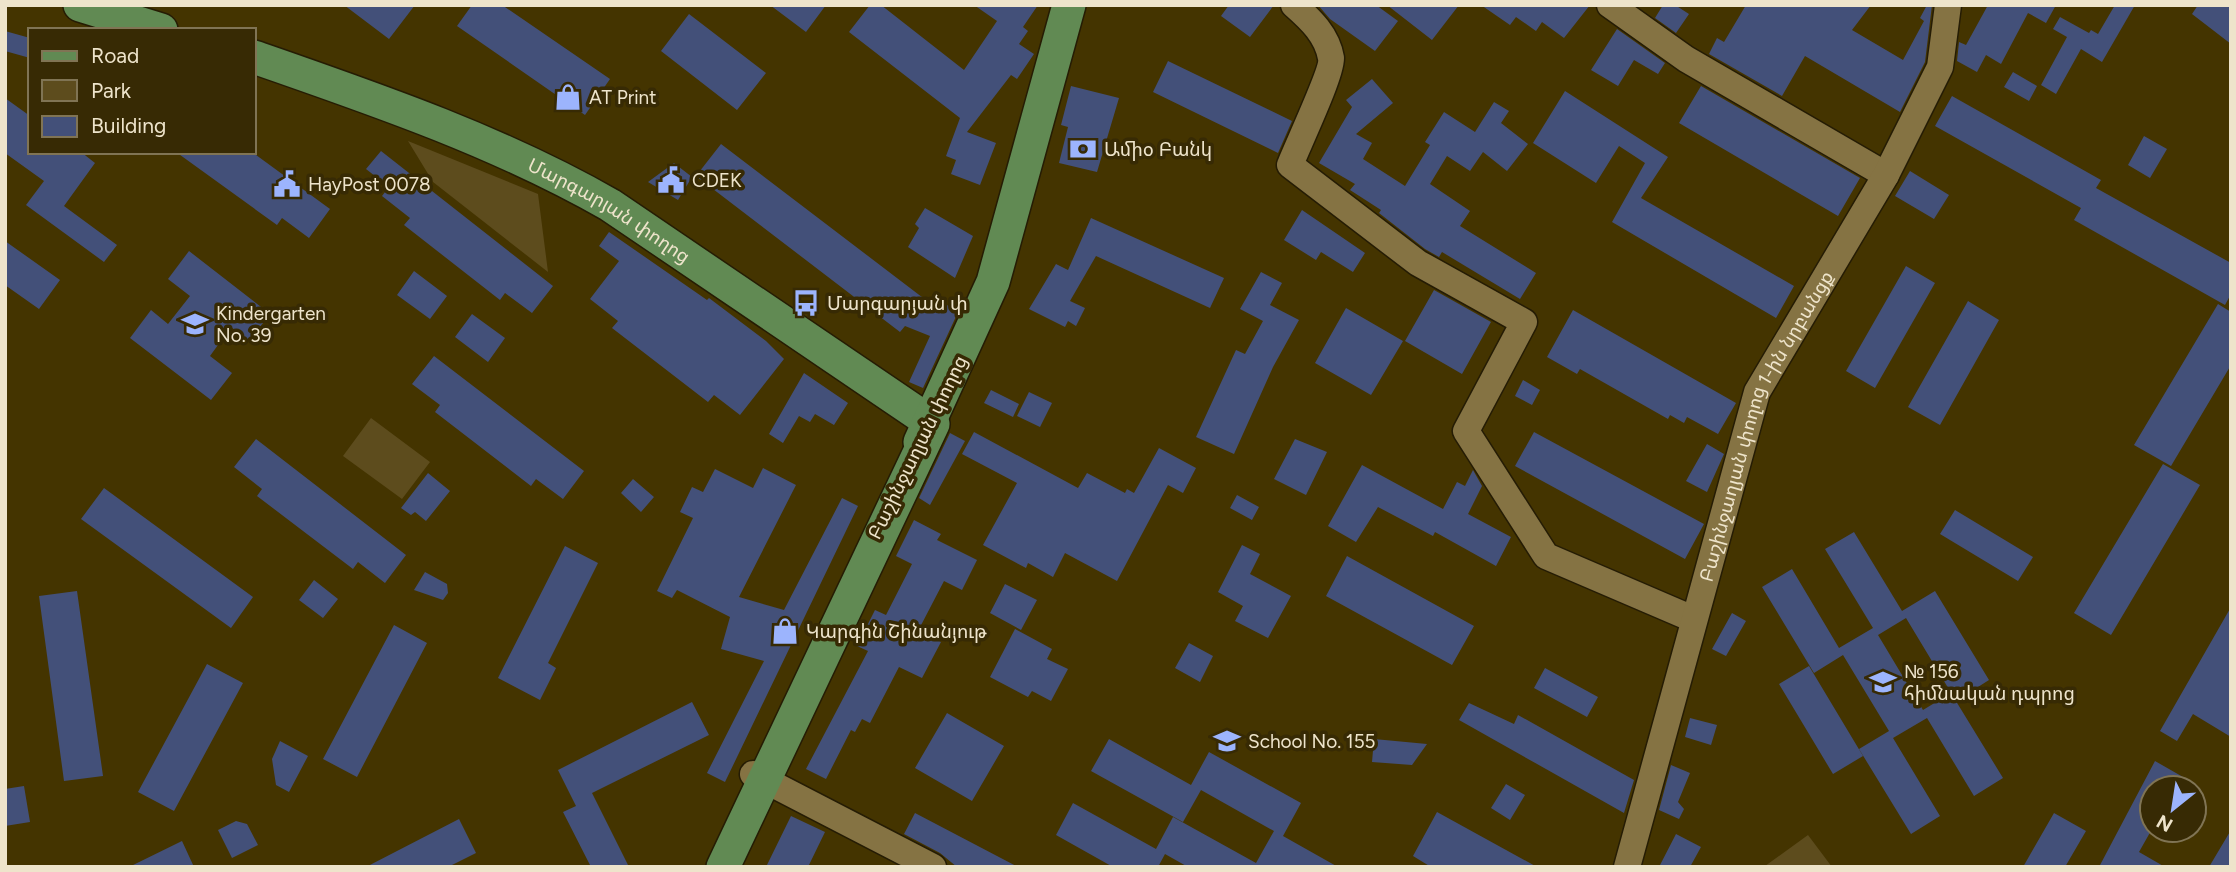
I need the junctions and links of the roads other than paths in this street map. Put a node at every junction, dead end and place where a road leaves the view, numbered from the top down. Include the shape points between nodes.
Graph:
1 (79, 5) edge
2 (99, 5) edge
3 (1069, 5) edge
4 (1294, 5) edge
5 (1610, 5) edge
6 (1948, 5) edge
7 (154, 28) edge
8 (171, 28) edge
9 (256, 58) edge
10 (256, 63) edge
11 (1886, 175) junction
12 (931, 425) junction
13 (1693, 619) junction
14 (759, 777) junction
15 (707, 867) edge
16 (723, 867) edge
17 (933, 867) edge
18 (1627, 867) edge

1 - 7 main road
2 - 8 main road
3 - 12 main road, Բաշինջաղյան փողոց via 993,282
4 - 13 street via 1326,41 1332,61 1290,165 1418,262 1524,321 1466,430 1546,556
5 - 11 street via 1682,56
6 - 11 street, Բաշինջաղյան փողոց 1-ին նրբանցք via 1940,67
9 - 12 main road, Մարգարյան փողոց via 409,113 559,176 610,205
10 - 12 main road, Մարգարյան փողոց via 455,136 561,182
11 - 13 street, Բաշինջաղյան փողոց 1-ին նրբանցք via 1757,393
12 - 14 main road, Բաշինջաղյան փողոց
13 - 18 street, Բաշինջաղյան փողոց 1-ին նրբանցք
14 - 15 main road, Բաշինջաղյան փողոց
14 - 16 main road, Բաշինջաղյան փողոց
14 - 17 street

